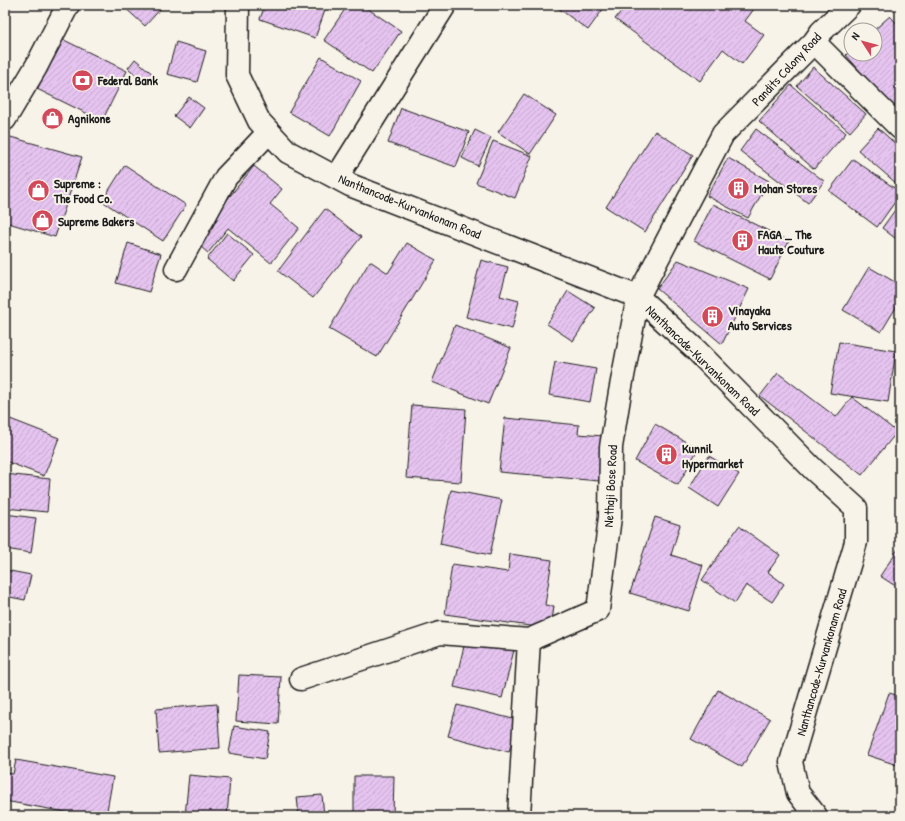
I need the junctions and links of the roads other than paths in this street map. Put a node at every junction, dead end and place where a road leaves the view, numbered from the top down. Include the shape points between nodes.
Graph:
1 (68, 5) edge
2 (238, 5) edge
3 (445, 5) edge
4 (849, 5) edge
5 (814, 42) junction
6 (5, 119) edge
7 (900, 128) edge
8 (269, 132) junction
9 (724, 134) joint
10 (337, 177) junction
11 (176, 269) dead end
12 (638, 297) junction
13 (529, 640) junction
14 (301, 679) dead end
15 (519, 816) edge
16 (816, 816) edge

1 - 6 street
2 - 8 street, Nanthancode-Kurvankonam Road via 237,75 259,122
3 - 10 street
4 - 5 street, Pandits Colony Road
5 - 7 street
5 - 9 street, Pandits Colony Road
8 - 10 street, Nanthancode-Kurvankonam Road via 288,152
8 - 11 street via 226,177
9 - 12 street, Nethaji Bose Road
10 - 12 street, Nanthancode-Kurvankonam Road
12 - 13 street, Nethaji Bose Road via 611,447 610,517 598,610
12 - 16 street, Nanthancode-Kurvankonam Road via 696,350 813,469 856,508 856,542 791,762 798,793
13 - 14 street via 440,633
13 - 15 street

